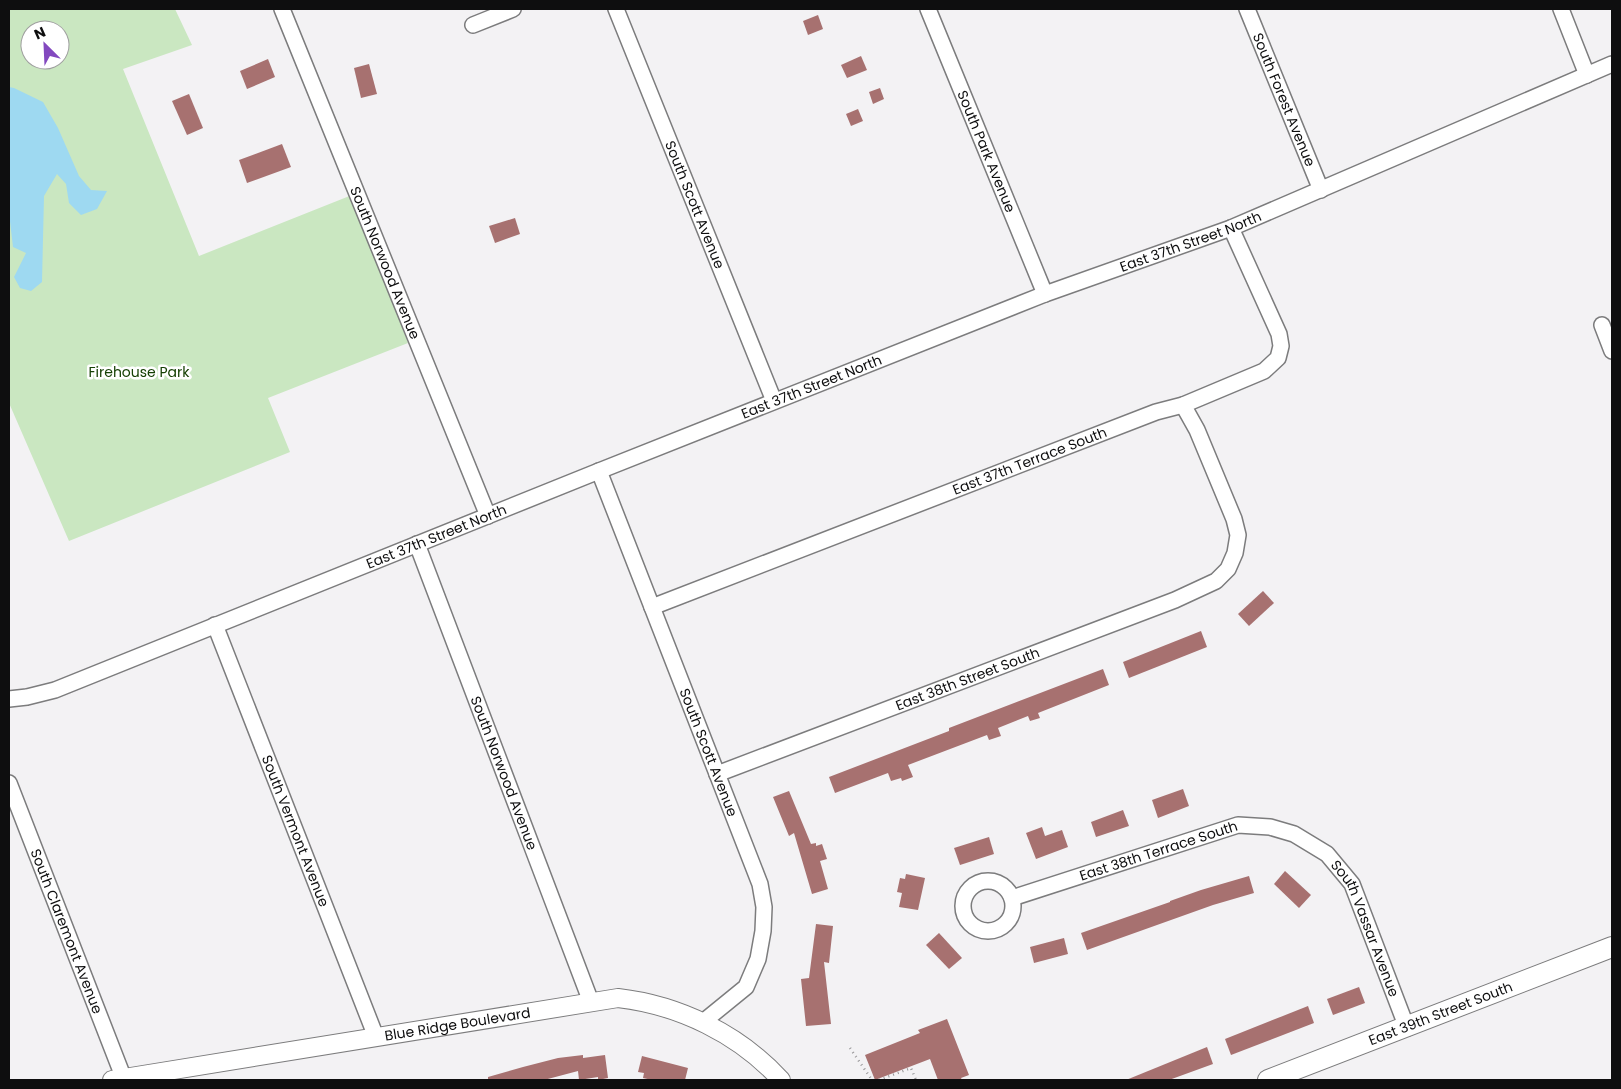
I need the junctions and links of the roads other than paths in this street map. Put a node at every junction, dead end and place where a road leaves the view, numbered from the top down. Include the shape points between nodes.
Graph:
1 (282, 9) edge
2 (513, 9) edge
3 (616, 9) edge
4 (928, 9) edge
5 (1246, 9) edge
6 (1561, 9) edge
7 (473, 24) dead end
8 (1612, 64) edge
9 (1586, 75) junction
10 (1321, 190) junction
11 (1233, 231) junction
12 (1044, 294) junction
13 (1602, 325) dead end
14 (1612, 351) edge
15 (774, 401) junction
16 (1183, 405) junction
17 (599, 471) junction
18 (488, 516) junction
19 (417, 544) junction
20 (652, 607) junction
21 (216, 625) junction
22 (9, 699) edge
23 (717, 774) junction
24 (9, 783) edge
25 (1306, 842) joint
26 (1012, 898) dead end
27 (1612, 947) edge
28 (591, 1002) junction
29 (703, 1022) junction
30 (1407, 1028) junction
31 (376, 1037) junction
32 (118, 1080) edge
33 (781, 1080) edge
34 (1268, 1080) edge

1 - 18 street, South Norwood Avenue
2 - 7 street
3 - 15 street, South Scott Avenue
4 - 12 street, South Park Avenue
5 - 10 street, South Forest Avenue
6 - 9 street
8 - 9 street, East 37th Street North
9 - 10 street, East 37th Street North
10 - 11 street, East 37th Street North
11 - 12 street, East 37th Street North
11 - 16 street, East 37th Terrace South via 1279,334 1278,358 1264,371
12 - 15 street, East 37th Street North
13 - 14 street
15 - 17 street, East 37th Street North
16 - 20 street, East 37th Terrace South via 1156,412
16 - 23 street, East 38th Street South via 1201,439 1238,535 1228,568 1216,581 1175,600
17 - 18 street, East 37th Street North
17 - 20 street, South Scott Avenue
18 - 19 street, East 37th Street North
19 - 21 street, East 37th Street North
19 - 28 street, South Norwood Avenue
20 - 23 street, South Scott Avenue
21 - 22 street, East 37th Street North via 55,690
21 - 31 street, South Vermont Avenue
23 - 29 street, South Scott Avenue via 760,884 763,930 758,959 746,987
24 - 32 street, South Claremont Avenue
25 - 26 street, East 38th Terrace South via 1294,834 1270,827 1238,825
25 - 30 street, South Vassar Avenue via 1327,854 1352,884
27 - 30 main road, East 39th Street South
28 - 29 street, Blue Ridge Boulevard via 632,999
28 - 31 street, Blue Ridge Boulevard
29 - 33 street, Blue Ridge Boulevard via 747,1048
30 - 34 main road, East 39th Street South
31 - 32 street, Blue Ridge Boulevard

